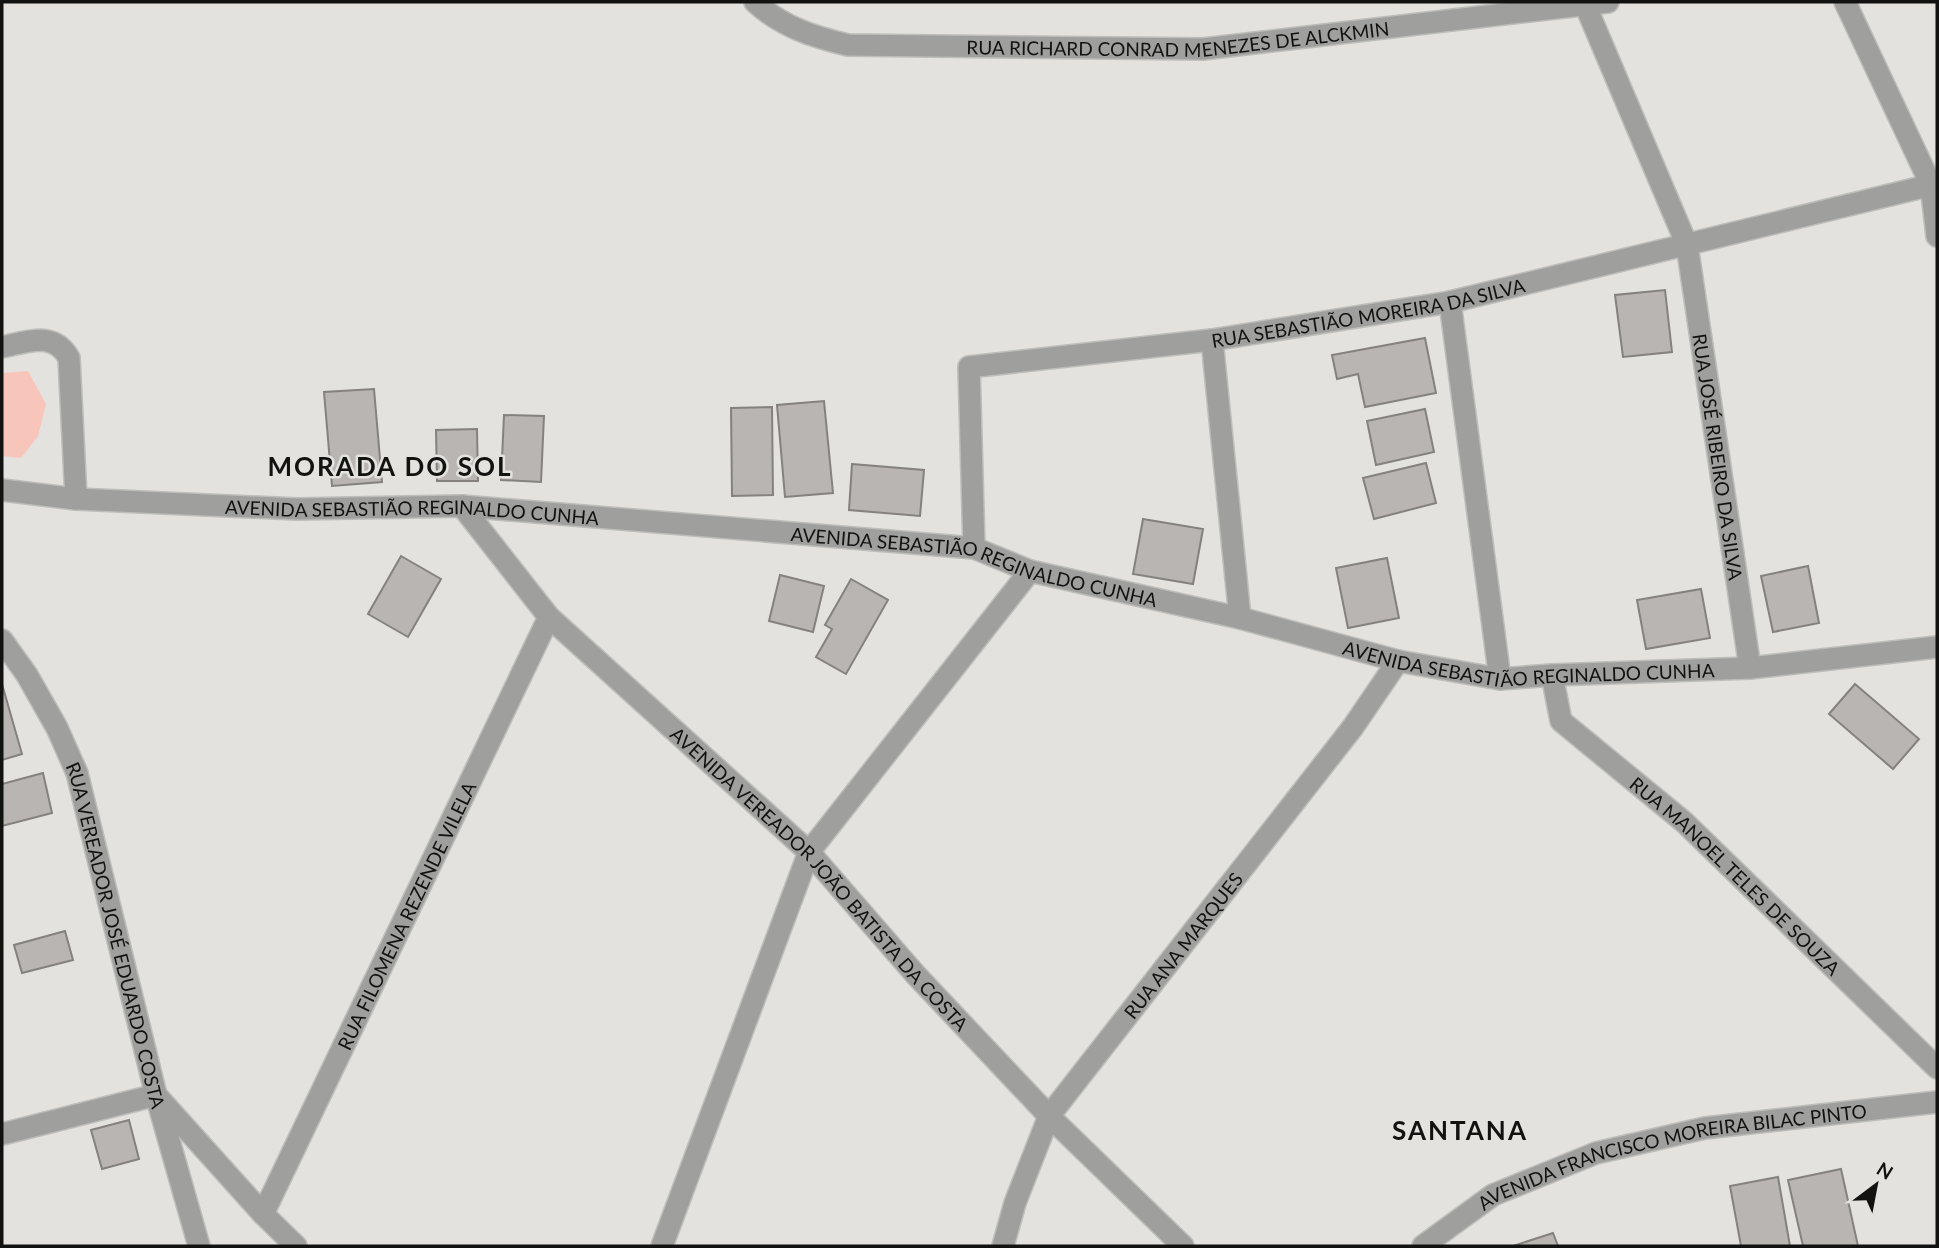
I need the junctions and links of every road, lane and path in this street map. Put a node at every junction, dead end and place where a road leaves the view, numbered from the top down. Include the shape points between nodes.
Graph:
1 (755, 2) edge
2 (1608, 2) edge
3 (1845, 2) edge
4 (1584, 3) edge
5 (1934, 184) edge
6 (1937, 236) edge
7 (1686, 245) junction
8 (1450, 302) junction
9 (1212, 340) junction
10 (2, 347) edge
11 (2, 491) edge
12 (76, 499) junction
13 (462, 506) junction
14 (974, 548) junction
15 (1030, 571) junction
16 (548, 617) junction
17 (1240, 618) junction
18 (2, 640) edge
19 (1937, 647) edge
20 (1398, 662) junction
21 (1750, 668) junction
22 (1552, 675) junction
23 (1500, 679) junction
24 (809, 852) junction
25 (1937, 1068) edge
26 (156, 1096) junction
27 (1937, 1102) edge
28 (1049, 1116) junction
29 (2, 1134) edge
30 (263, 1213) junction
31 (198, 1246) edge
32 (296, 1246) edge
33 (662, 1246) edge
34 (1003, 1246) edge
35 (1183, 1246) edge
36 (1423, 1246) edge

1 - 4 street, RUA RICHARD CONRAD MENEZES DE ALCKMIN via 787,25 848,45 1203,49
2 - 4 street, RUA RICHARD CONRAD MENEZES DE ALCKMIN
3 - 5 street
4 - 7 street, RUA JOSÉ RIBEIRO DA SILVA
5 - 6 street
5 - 7 street, RUA SEBASTIÃO MOREIRA DA SILVA
7 - 8 street, RUA SEBASTIÃO MOREIRA DA SILVA
7 - 21 street, RUA JOSÉ RIBEIRO DA SILVA
8 - 9 street, RUA SEBASTIÃO MOREIRA DA SILVA
8 - 23 street
9 - 14 street, RUA SEBASTIÃO MOREIRA DA SILVA via 969,367
9 - 17 street
10 - 12 street via 49,340 69,358
11 - 12 street, AVENIDA SEBASTIÃO REGINALDO CUNHA
12 - 13 street, AVENIDA SEBASTIÃO REGINALDO CUNHA via 297,509
13 - 14 street, AVENIDA SEBASTIÃO REGINALDO CUNHA
13 - 16 street, AVENIDA VEREADOR JOÃO BATISTA DA COSTA
14 - 15 street, AVENIDA SEBASTIÃO REGINALDO CUNHA
15 - 17 street, AVENIDA SEBASTIÃO REGINALDO CUNHA
15 - 24 street
16 - 24 street, AVENIDA VEREADOR JOÃO BATISTA DA COSTA
16 - 30 street, RUA FILOMENA REZENDE VILELA
17 - 20 street, AVENIDA SEBASTIÃO REGINALDO CUNHA
18 - 26 street, RUA VEREADOR JOSÉ EDUARDO COSTA via 57,728 77,773
19 - 21 street, AVENIDA SEBASTIÃO REGINALDO CUNHA
20 - 23 street, AVENIDA SEBASTIÃO REGINALDO CUNHA
20 - 28 street, RUA ANA MARQUES via 1353,727
21 - 22 street, AVENIDA SEBASTIÃO REGINALDO CUNHA
22 - 23 street, AVENIDA SEBASTIÃO REGINALDO CUNHA
22 - 25 street, RUA MANOEL TELES DE SOUZA via 1561,721 1684,822
24 - 28 street, AVENIDA VEREADOR JOÃO BATISTA DA COSTA via 915,974
24 - 33 street
26 - 29 street
26 - 30 street
26 - 31 street, RUA VEREADOR JOSÉ EDUARDO COSTA
27 - 36 street, AVENIDA FRANCISCO MOREIRA BILAC PINTO via 1705,1128 1596,1153 1493,1195
28 - 34 street, RUA ANA MARQUES
28 - 35 street, AVENIDA VEREADOR JOÃO BATISTA DA COSTA
30 - 32 street

